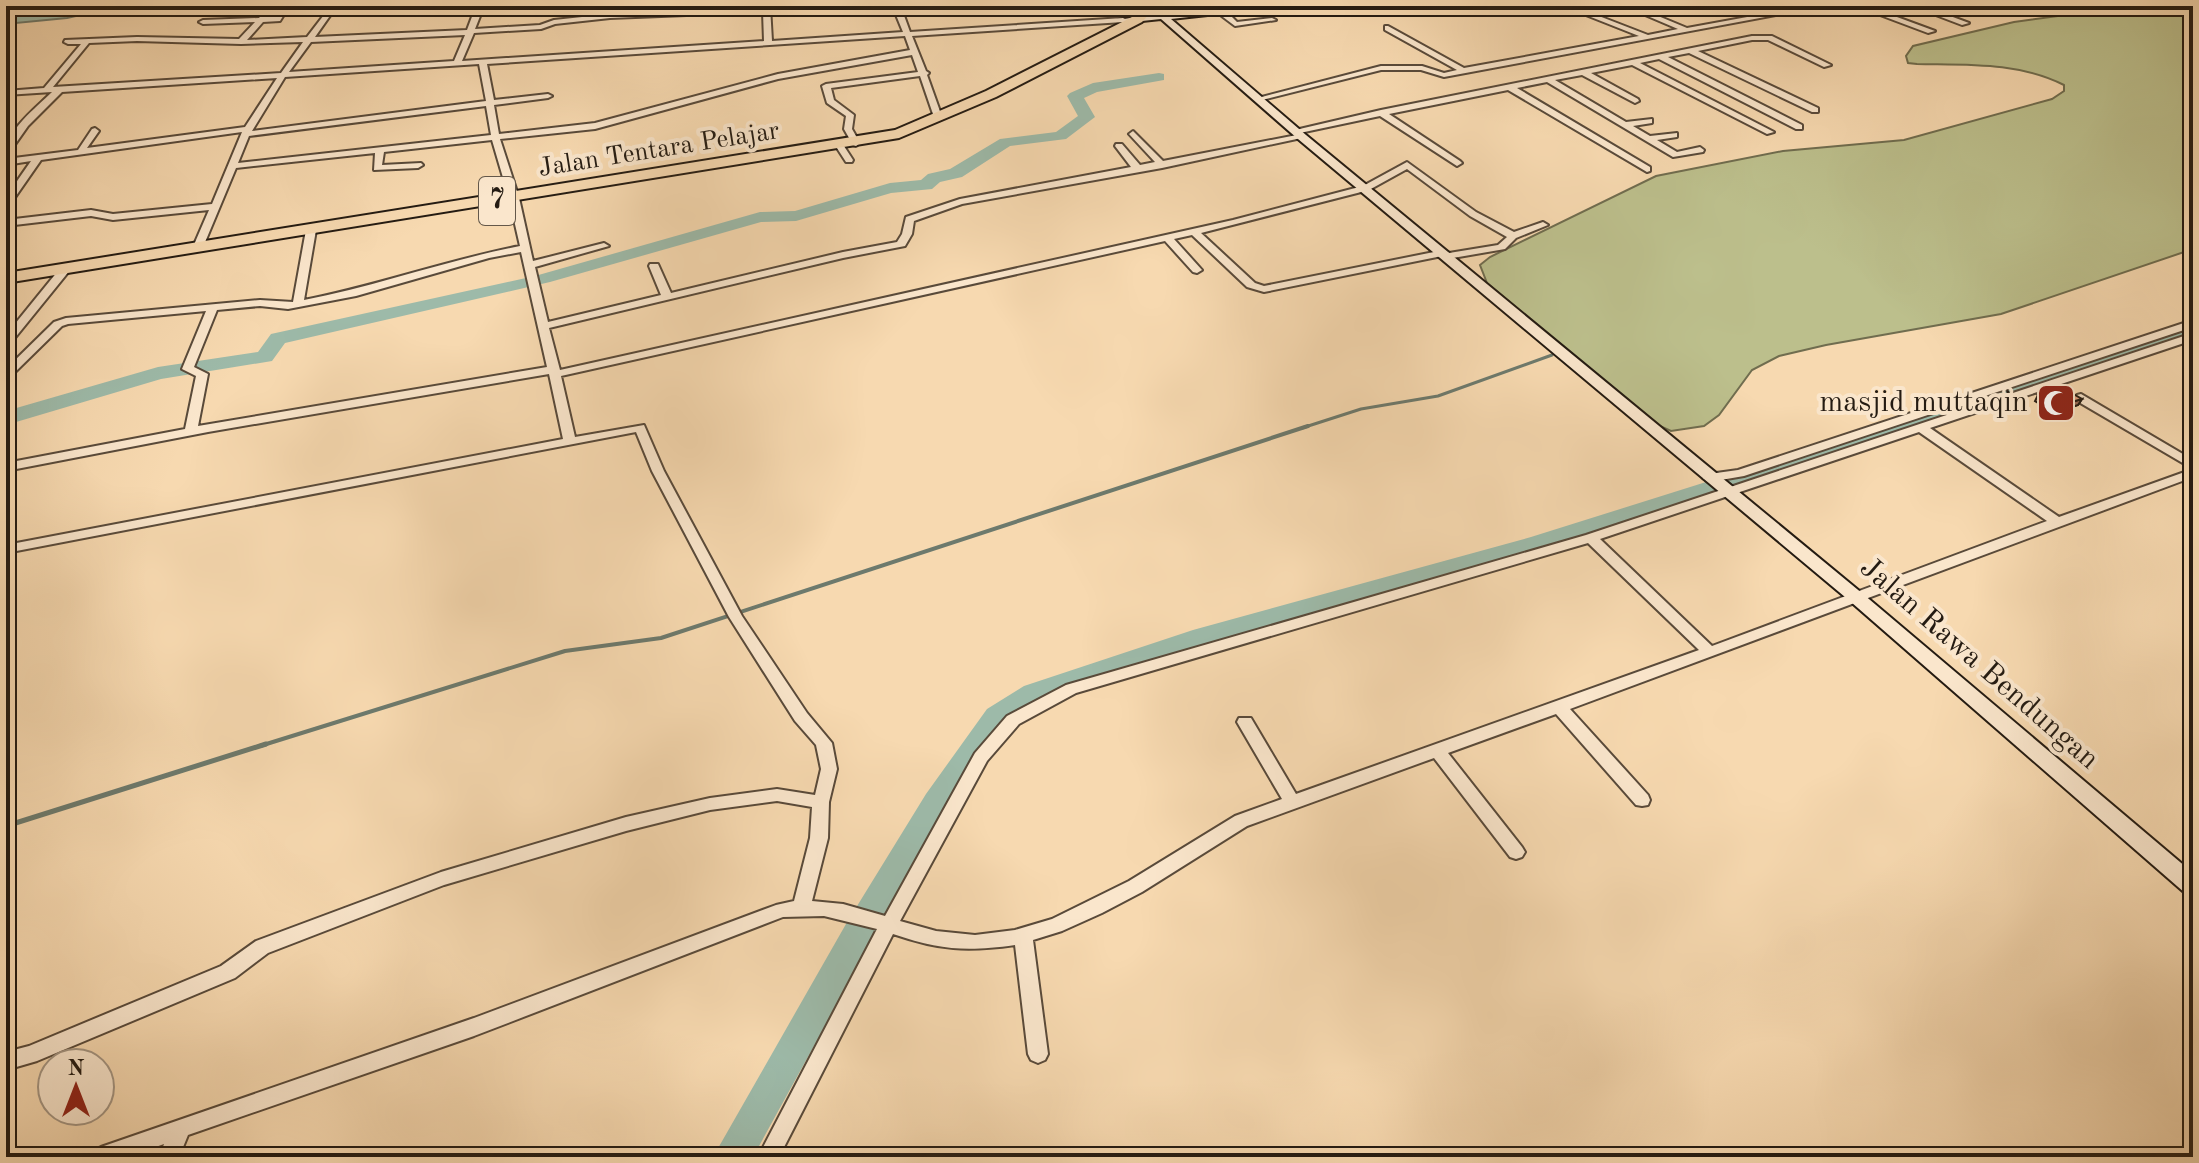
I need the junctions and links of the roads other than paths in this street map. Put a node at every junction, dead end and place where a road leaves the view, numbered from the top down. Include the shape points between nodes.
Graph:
1 (376, 6) edge
2 (480, 6) edge
3 (902, 6) edge
4 (1151, 6) edge
5 (1284, 6) edge
6 (1567, 6) edge
7 (1628, 6) edge
8 (1820, 6) edge
9 (1860, 6) edge
10 (1916, 6) edge
11 (272, 7) edge
12 (333, 7) edge
13 (1255, 7) edge
14 (766, 8) edge
15 (1798, 8) edge
16 (285, 9) edge
17 (1222, 12) junction
18 (1134, 15) edge
19 (1162, 17) junction
20 (1272, 20) dead end
21 (260, 21) junction
22 (203, 22) dead end
23 (1965, 23) dead end
24 (1712, 24) junction
25 (1388, 28) dead end
26 (1684, 29) junction
27 (471, 31) junction
28 (1931, 31) dead end
29 (910, 34) junction
30 (1645, 36) junction
31 (312, 39) junction
32 (1744, 39) junction
33 (87, 41) junction
34 (68, 42) dead end
35 (241, 42) junction
36 (768, 44) junction
37 (1689, 50) junction
38 (915, 52) junction
39 (1659, 56) junction
40 (483, 62) junction
41 (1632, 62) junction
42 (457, 64) junction
43 (1827, 65) dead end
44 (1464, 70) junction
45 (1583, 72) junction
46 (925, 73) junction
47 (282, 76) junction
48 (1547, 79) junction
49 (1509, 87) junction
50 (59, 90) junction
51 (46, 91) junction
52 (6, 93) edge
53 (548, 96) dead end
54 (1258, 99) junction
55 (490, 104) junction
56 (1622, 104) dead end
57 (1610, 106) dead end
58 (1597, 109) junction
59 (1815, 110) dead end
60 (1381, 113) junction
61 (938, 117) junction
62 (1649, 121) dead end
63 (1625, 125) junction
64 (1799, 127) dead end
65 (95, 131) dead end
66 (247, 131) junction
67 (1770, 132) dead end
68 (1133, 134) dead end
69 (1298, 134) junction
70 (1674, 135) dead end
71 (496, 139) junction
72 (1649, 139) junction
73 (1119, 146) dead end
74 (422, 147) junction
75 (848, 149) junction
76 (1700, 150) dead end
77 (6, 151) edge
78 (81, 151) junction
79 (380, 151) junction
80 (38, 158) junction
81 (6, 162) edge
82 (1457, 163) dead end
83 (1162, 165) junction
84 (232, 166) junction
85 (1138, 169) junction
86 (1647, 169) dead end
87 (1366, 188) junction
88 (514, 198) junction
89 (6, 204) edge
90 (216, 206) junction
91 (6, 223) edge
92 (1543, 225) dead end
93 (311, 230) junction
94 (1194, 232) junction
95 (1513, 236) junction
96 (1168, 239) junction
97 (604, 246) dead end
98 (198, 247) junction
99 (525, 248) junction
100 (1446, 255) junction
101 (529, 265) junction
102 (654, 266) dead end
103 (66, 268) junction
104 (1197, 270) dead end
105 (6, 278) edge
106 (668, 298) junction
107 (298, 303) junction
108 (213, 307) junction
109 (2193, 323) edge
110 (543, 326) junction
111 (2193, 336) edge
112 (6, 342) edge
113 (28, 353) junction
114 (6, 357) edge
115 (555, 371) junction
116 (6, 375) edge
117 (2081, 398) edge
118 (1920, 427) junction
119 (191, 431) junction
120 (570, 442) junction
121 (2193, 465) edge
122 (6, 467) edge
123 (2193, 473) edge
124 (1718, 485) junction
125 (2055, 520) junction
126 (1591, 538) junction
127 (6, 549) edge
128 (1857, 598) junction
129 (1709, 651) junction
130 (1558, 706) junction
131 (1245, 722) dead end
132 (1438, 752) junction
133 (1642, 800) dead end
134 (821, 802) junction
135 (1292, 802) junction
136 (1516, 852) dead end
137 (2193, 886) edge
138 (801, 907) junction
139 (887, 924) junction
140 (1023, 934) junction
141 (1038, 1054) dead end
142 (6, 1061) edge
143 (180, 1128) junction
144 (101, 1157) edge
145 (169, 1157) edge
146 (768, 1157) edge

1 - 12 street
2 - 27 street
3 - 29 street via 898,10
4 - 18 highway, Jalan Tentara Pelajar / 7
4 - 19 street, Jalan Rawa Bendungan
5 - 13 street
6 - 30 street
7 - 26 street
8 - 15 street
9 - 28 street
10 - 23 street
11 - 21 street
12 - 16 street
12 - 31 street
13 - 17 street
14 - 27 street via 581,17 541,27
14 - 36 street
15 - 24 street
16 - 21 street via 277,19
17 - 19 street
17 - 20 street via 1235,24
18 - 19 street
18 - 29 street
18 - 61 highway, Jalan Tentara Pelajar / 7
19 - 54 street, Jalan Rawa Bendungan
21 - 22 street
21 - 35 street
24 - 26 street
24 - 32 street
25 - 44 street
26 - 30 street
27 - 31 street
27 - 42 street
29 - 36 street
29 - 38 street
30 - 44 street
31 - 35 street
31 - 47 street
32 - 37 street
32 - 43 street via 1766,37
33 - 34 street
33 - 35 street
33 - 51 street
36 - 40 street
37 - 39 street
37 - 59 street
38 - 46 street
38 - 71 street via 789,73 618,122
39 - 41 street
39 - 64 street
40 - 42 street
40 - 55 street
41 - 45 street
41 - 67 street
42 - 47 street
44 - 54 street via 1444,75 1422,68 1381,68
45 - 48 street
45 - 56 street via 1635,101
46 - 61 street
46 - 75 street via 826,86 830,101 850,115
47 - 50 street
47 - 66 street
48 - 49 street
48 - 58 street
49 - 60 street
49 - 86 street
50 - 51 street
50 - 77 street
51 - 52 street
53 - 55 street
54 - 69 street, Jalan Rawa Bendungan
55 - 66 street
55 - 71 street
57 - 58 street
58 - 63 street
60 - 69 street
60 - 82 street
61 - 75 highway, Jalan Tentara Pelajar / 7
62 - 63 street
63 - 72 street
65 - 78 street
66 - 78 street
66 - 84 street
68 - 83 street
69 - 83 street
69 - 87 street, Jalan Rawa Bendungan
70 - 72 street
71 - 74 street
71 - 88 street
72 - 76 street via 1676,155
73 - 85 street
74 - 79 street
74 - 79 street via 416,169 377,168
75 - 88 highway, Jalan Tentara Pelajar / 7
78 - 80 street
79 - 84 street
80 - 81 street
80 - 89 street
83 - 85 street
84 - 90 street
85 - 106 street via 960,202 909,219 901,244
87 - 94 street
87 - 95 street via 1411,163 1473,214
87 - 100 street, Jalan Rawa Bendungan
88 - 93 highway, Jalan Tentara Pelajar / 7
88 - 99 street
90 - 91 street
90 - 98 street
92 - 95 street
93 - 98 highway, Jalan Tentara Pelajar / 7
93 - 107 street
94 - 96 street
94 - 100 street via 1251,285 1264,289
95 - 100 street via 1501,247
96 - 104 street
96 - 115 street
97 - 101 street
98 - 103 highway, Jalan Tentara Pelajar / 7
99 - 101 street
99 - 107 street via 367,291
100 - 124 street, Jalan Rawa Bendungan
101 - 110 street
102 - 106 street
103 - 105 highway, Jalan Tentara Pelajar / 7
103 - 112 street
106 - 110 street
107 - 108 street
108 - 113 street via 66,321
108 - 119 street via 189,368 202,374
109 - 124 street via 1740,473
110 - 115 street
111 - 118 street
113 - 114 street
113 - 116 street
115 - 119 street
115 - 120 street
117 - 121 street
118 - 124 street
118 - 125 street
119 - 122 street
120 - 127 street
120 - 134 street via 642,429 658,471 736,617 824,743 829,769
123 - 125 street
124 - 126 street
124 - 128 street, Jalan Rawa Bendungan
125 - 128 street
126 - 129 street
126 - 139 street via 1071,689 1039,705 1013,720 981,757
128 - 129 street
128 - 137 street, Jalan Rawa Bendungan
129 - 130 street
130 - 132 street
130 - 133 street
131 - 135 street
132 - 135 street
132 - 136 street
134 - 138 street via 819,838
134 - 142 street via 777,795 710,804 441,879 266,946 228,972
135 - 140 street via 1241,821 1109,902
138 - 139 street via 836,908
138 - 143 street
139 - 140 street via 938,940
139 - 146 street
140 - 141 street
143 - 144 street
143 - 145 street

